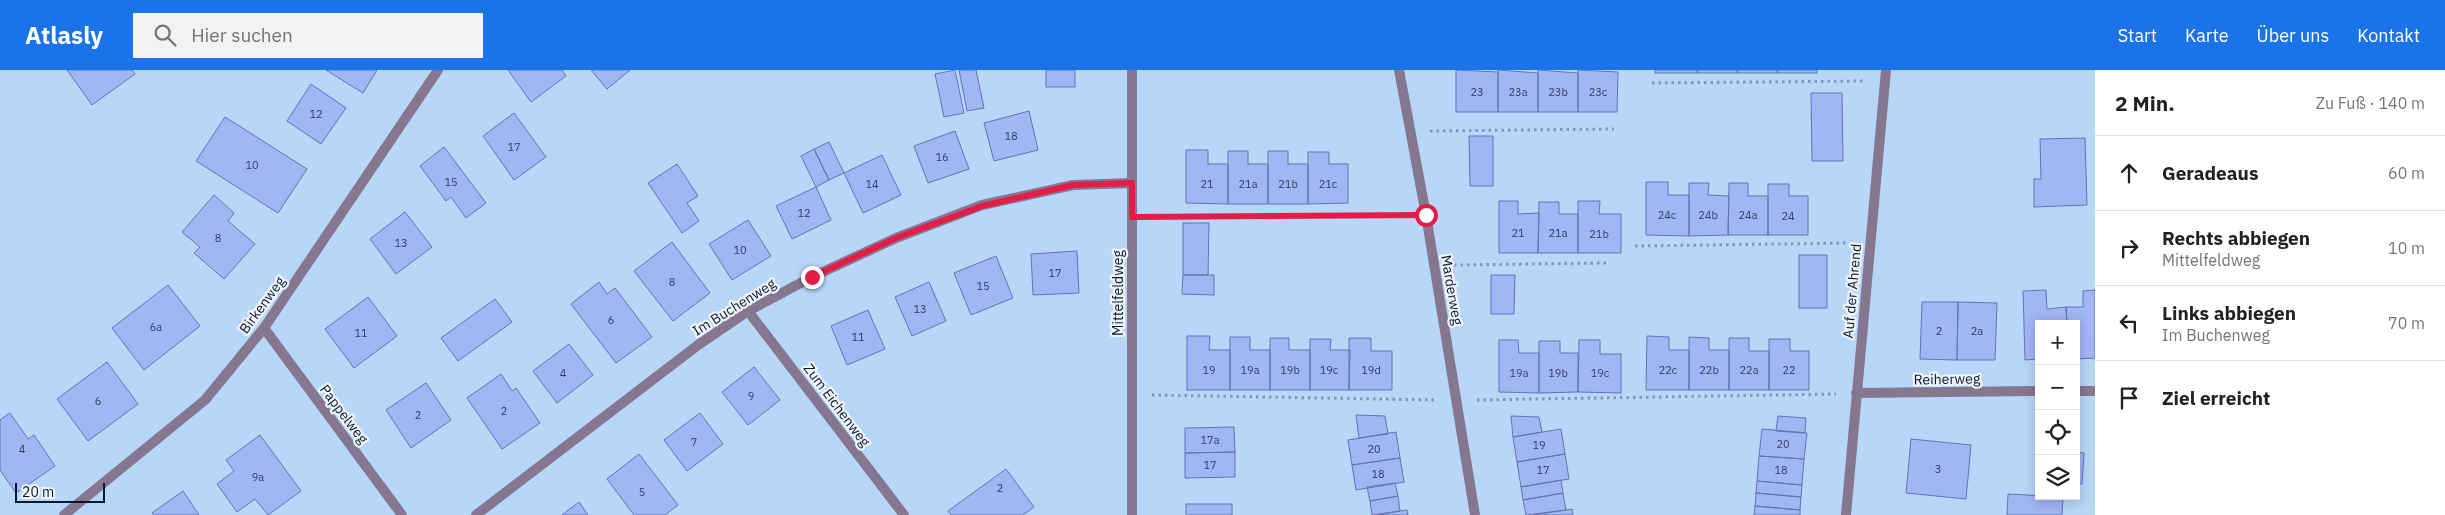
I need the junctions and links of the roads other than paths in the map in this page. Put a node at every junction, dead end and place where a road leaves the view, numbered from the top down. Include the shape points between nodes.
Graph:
1 (438, 70) edge
2 (1132, 70) edge
3 (1399, 70) edge
4 (1886, 70) edge
5 (1132, 183) junction
6 (748, 311) junction
7 (264, 328) junction
8 (2080, 391) edge
9 (2095, 391) edge
10 (2035, 392) edge
11 (1856, 393) junction
12 (64, 515) edge
13 (402, 515) edge
14 (476, 515) edge
15 (904, 515) edge
16 (1132, 515) edge
17 (1475, 515) edge
18 (1846, 515) edge

1 - 7 street, Birkenweg
2 - 5 street, Mittelfeldweg
3 - 17 street, Marderweg
4 - 11 street, Auf der Ahrend
5 - 6 street, Im Buchenweg via 1073,185 982,206 896,238
5 - 16 street, Mittelfeldweg
6 - 14 street, Im Buchenweg via 698,345
6 - 15 street, Zum Eichenweg
7 - 12 street, Birkenweg via 205,400
7 - 13 street, Pappelweg
8 - 9 street
10 - 11 street, Reiherweg
11 - 18 street, Auf der Ahrend

